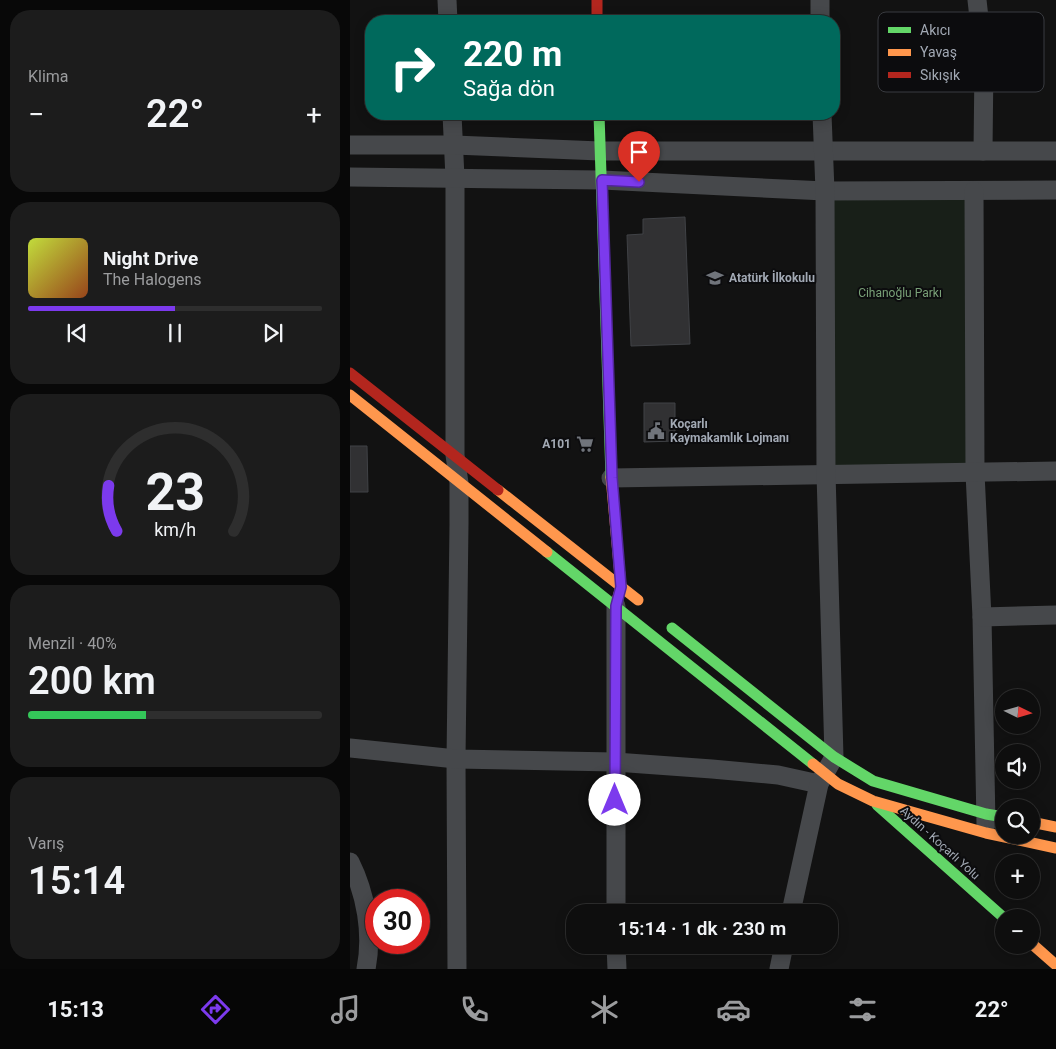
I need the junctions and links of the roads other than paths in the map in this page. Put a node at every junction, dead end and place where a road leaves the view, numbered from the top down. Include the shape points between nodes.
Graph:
1 (447, 0) edge
2 (597, 0) edge
3 (820, 0) edge
4 (448, 15) edge
5 (597, 15) edge
6 (820, 15) edge
7 (984, 92) edge
8 (452, 120) edge
9 (600, 120) edge
10 (822, 120) edge
11 (350, 145) edge
12 (454, 145) junction
13 (983, 151) junction
14 (1056, 151) edge
15 (600, 152) junction
16 (823, 152) junction
17 (350, 177) edge
18 (455, 178) junction
19 (602, 180) junction
20 (1056, 190) edge
21 (825, 191) junction
22 (974, 191) junction
23 (350, 372) edge
24 (350, 394) edge
25 (455, 455) junction
26 (1056, 471) edge
27 (826, 473) junction
28 (975, 473) junction
29 (612, 478) junction
30 (459, 483) junction
31 (605, 533) dead end
32 (601, 565) junction
33 (621, 587) junction
34 (596, 590) junction
35 (644, 605) dead end
36 (616, 606) junction
37 (1056, 615) edge
38 (982, 618) junction
39 (667, 623) dead end
40 (350, 748) edge
41 (834, 756) junction
42 (456, 759) junction
43 (615, 762) junction
44 (822, 779) junction
45 (873, 781) junction
46 (873, 801) junction
47 (995, 815) edge
48 (1040, 824) edge
49 (1056, 827) edge
50 (986, 833) junction
51 (1056, 848) edge
52 (350, 862) edge
53 (616, 904) edge
54 (793, 904) edge
55 (995, 910) edge
56 (1040, 953) edge
57 (616, 954) edge
58 (782, 954) edge
59 (1049, 963) edge
60 (366, 969) edge
61 (457, 969) edge
62 (617, 969) edge
63 (779, 969) edge

1 - 4 street
2 - 5 main road
3 - 6 street
7 - 13 street
8 - 12 street
9 - 15 main road
10 - 16 street
11 - 12 street
12 - 15 street
12 - 18 street
13 - 14 street
13 - 16 street
15 - 16 street
15 - 19 main road
16 - 21 street
17 - 18 street
18 - 19 street
18 - 25 street
19 - 21 street
19 - 29 main road
20 - 22 street
21 - 22 street
21 - 27 street
22 - 28 street
23 - 25 main road
24 - 30 main road
25 - 30 street
25 - 32 main road
26 - 28 street
27 - 28 street
27 - 29 street
27 - 41 street
28 - 38 street
29 - 31 main road
29 - 33 main road
30 - 34 main road
30 - 42 street
32 - 33 main road
32 - 34 main road
33 - 35 main road
33 - 36 main road
34 - 36 main road
36 - 43 street
36 - 44 main road
37 - 38 street
38 - 47 street
39 - 41 main road
40 - 42 street
41 - 44 street
41 - 45 main road
42 - 43 street
42 - 61 street
43 - 44 street
43 - 53 street
44 - 46 main road
44 - 54 street
45 - 46 main road
45 - 47 main road
46 - 50 main road
46 - 55 main road, Aydın - Koçarlı Yolu
47 - 50 street
48 - 49 main road
50 - 51 main road
52 - 60 street via 365,905 368,936
56 - 59 main road
57 - 62 street
58 - 63 street

